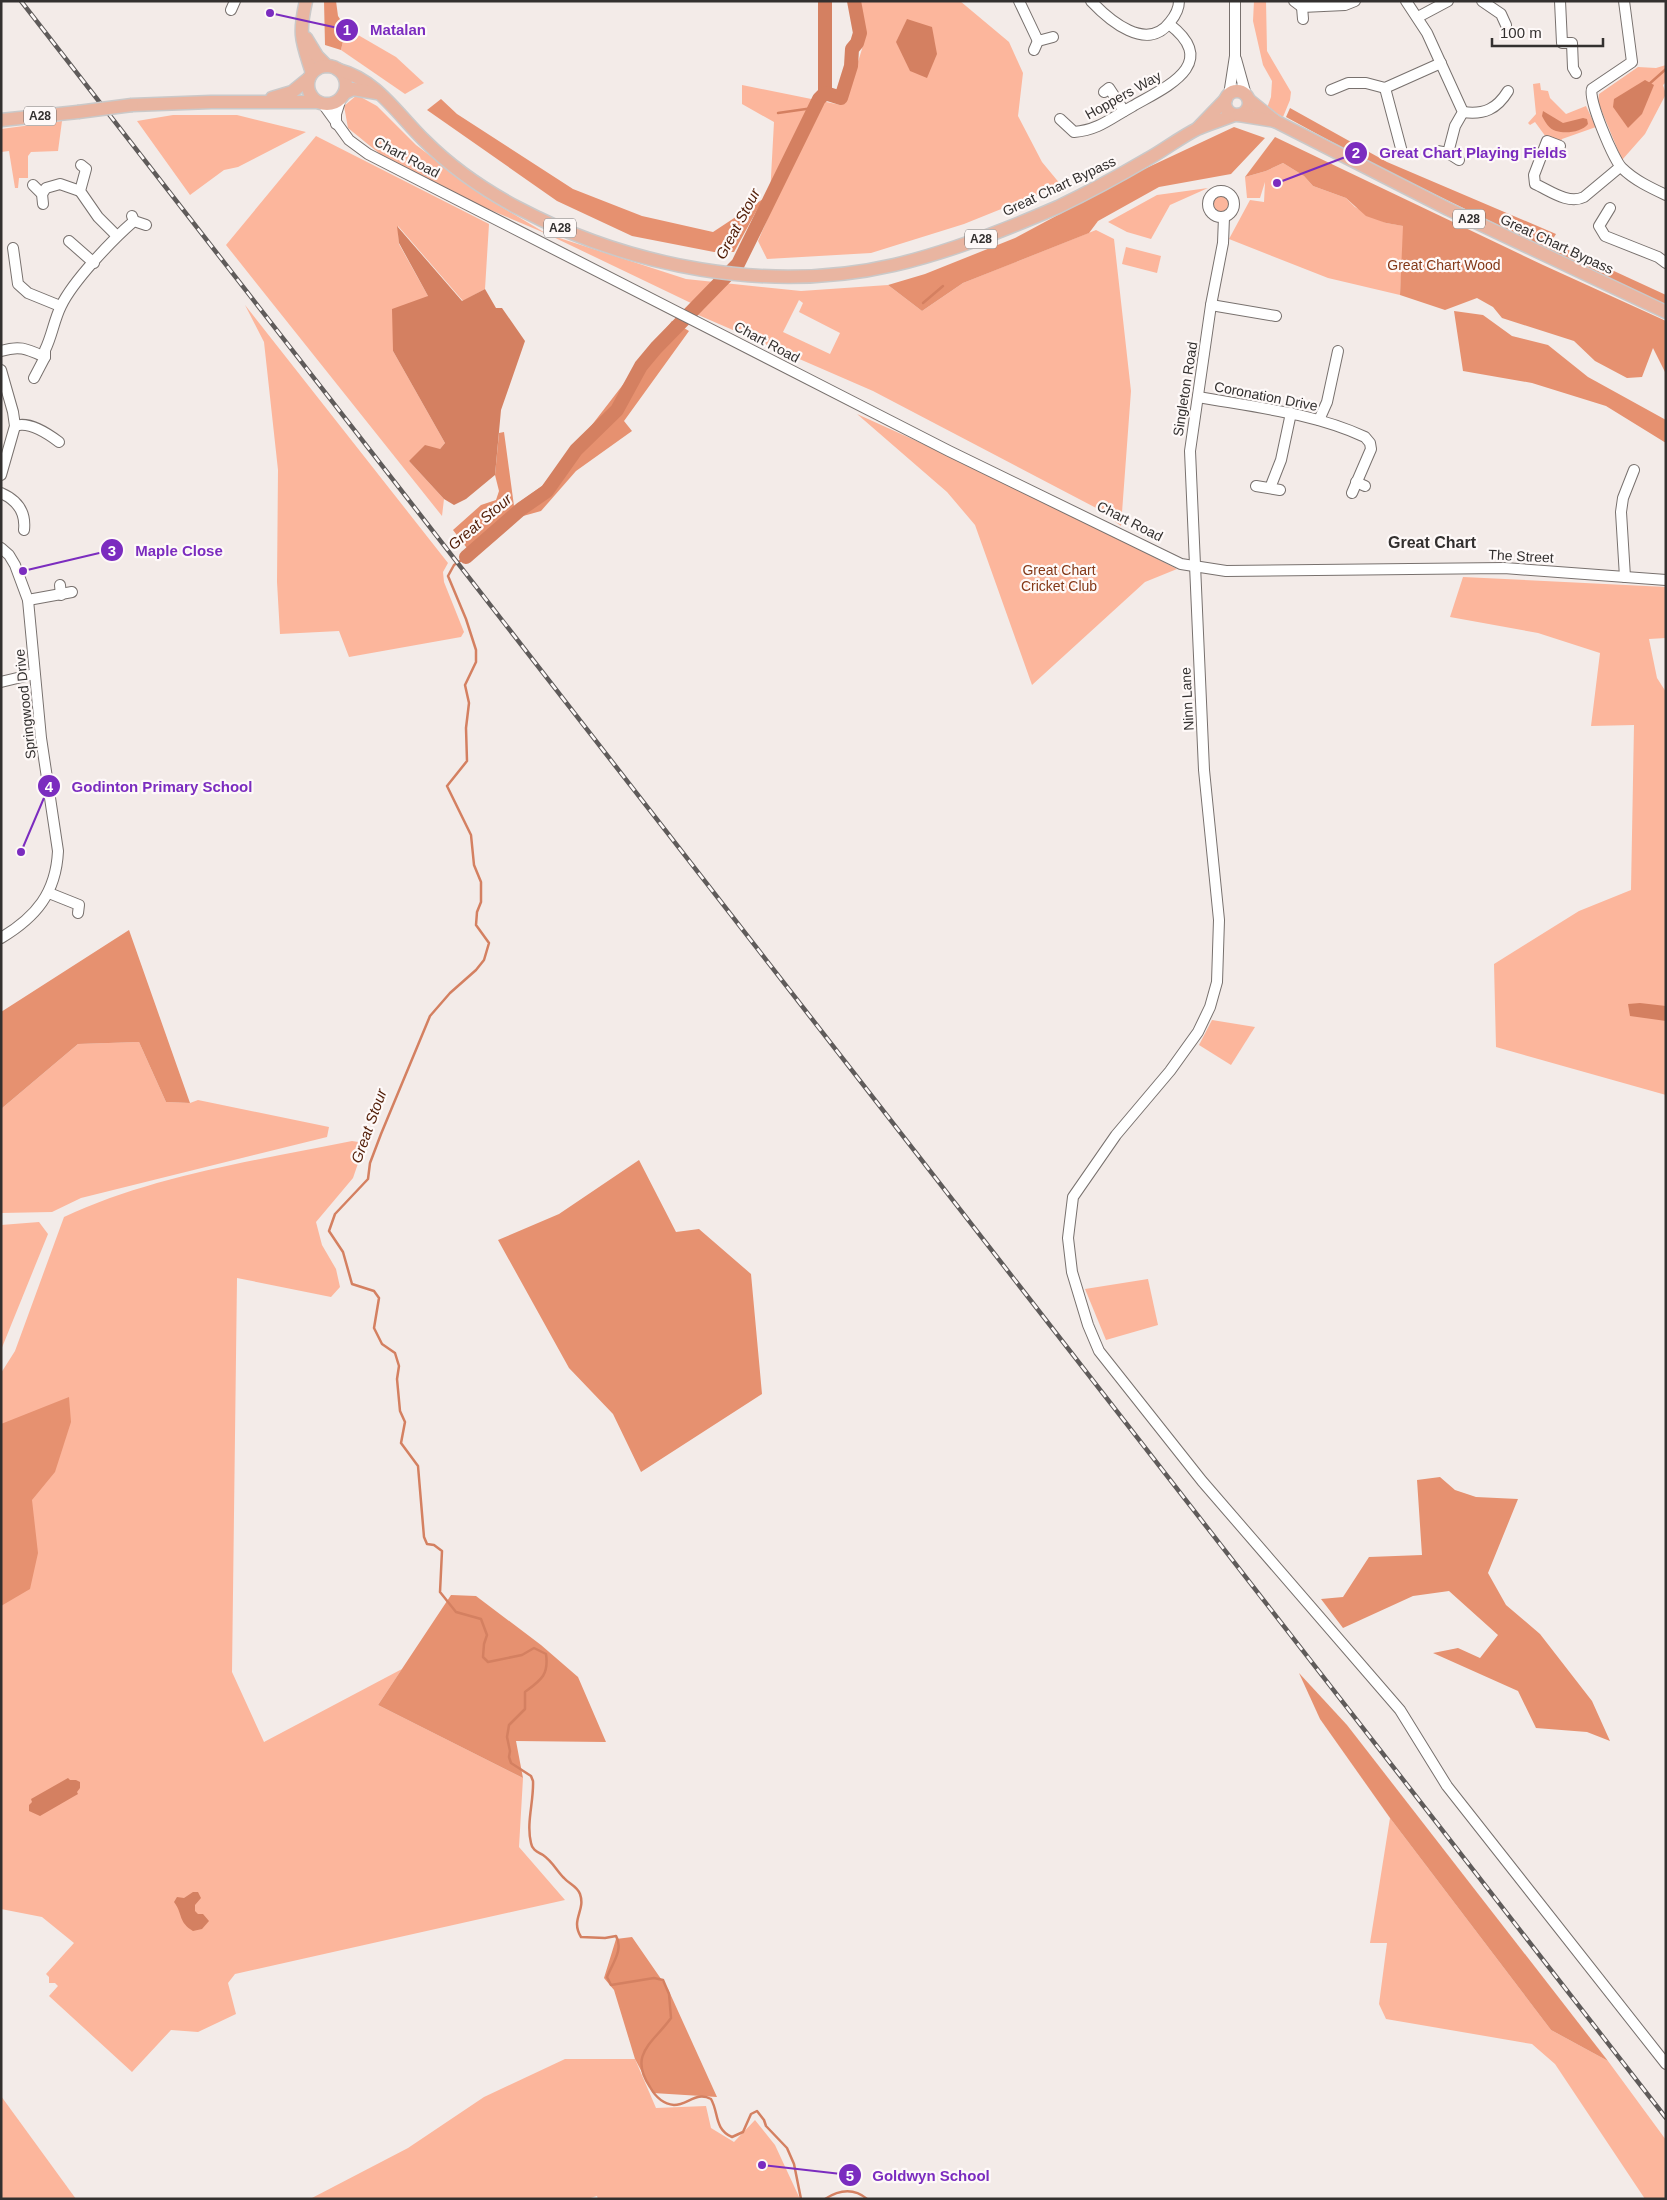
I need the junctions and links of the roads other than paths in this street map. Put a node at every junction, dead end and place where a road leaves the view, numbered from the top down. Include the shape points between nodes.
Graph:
1 (306, 1) edge
2 (1019, 1) edge
3 (1091, 1) edge
4 (1179, 1) edge
5 (1235, 1) edge
6 (1355, 1) edge
7 (1406, 1) edge
8 (1448, 1) edge
9 (1482, 1) edge
10 (1560, 1) edge
11 (1624, 1) edge
12 (1298, 4) edge
13 (1418, 17) junction
14 (302, 18) junction
15 (1303, 19) dead end
16 (1169, 24) junction
17 (1506, 25) dead end
18 (1053, 37) dead end
19 (1234, 56) junction
20 (1441, 63) junction
21 (333, 68) junction
22 (1576, 73) dead end
23 (310, 76) junction
24 (1385, 88) junction
25 (1331, 90) dead end
26 (1508, 91) dead end
27 (1104, 92) dead end
28 (382, 94) junction
29 (343, 96) junction
30 (1227, 97) junction
31 (1247, 98) junction
32 (260, 101) junction
33 (320, 103) junction
34 (1124, 111) junction
35 (1463, 112) junction
36 (1236, 115) junction
37 (1060, 119) dead end
38 (1, 120) edge
39 (1275, 121) junction
40 (336, 124) junction
41 (1198, 128) junction
42 (1560, 146) dead end
43 (1402, 152) dead end
44 (1459, 160) dead end
45 (88, 167) dead end
46 (1620, 167) junction
47 (33, 185) dead end
48 (80, 191) junction
49 (1666, 195) edge
50 (1610, 208) dead end
51 (1224, 217) dead end
52 (146, 225) dead end
53 (117, 236) junction
54 (69, 241) dead end
55 (14, 248) dead end
56 (94, 263) junction
57 (1666, 263) edge
58 (1212, 304) junction
59 (60, 306) junction
60 (1666, 312) edge
61 (1276, 316) dead end
62 (1, 351) edge
63 (45, 356) junction
64 (1339, 358) dead end
65 (2, 377) edge
66 (34, 378) dead end
67 (1198, 397) junction
68 (1291, 413) junction
69 (1319, 420) junction
70 (15, 426) junction
71 (59, 442) dead end
72 (1634, 470) dead end
73 (1, 475) edge
74 (1256, 486) dead end
75 (1, 493) edge
76 (1352, 493) dead end
77 (24, 530) dead end
78 (1, 548) edge
79 (1195, 567) junction
80 (1625, 577) junction
81 (1666, 580) edge
82 (72, 592) dead end
83 (28, 600) junction
84 (34, 674) junction
85 (1, 682) edge
86 (49, 892) junction
87 (81, 906) dead end
88 (1, 938) edge
89 (1666, 2064) edge

1 - 14 main road
2 - 18 street via 1036,46
3 - 16 street via 1130,32 1157,32
4 - 16 street
5 - 19 street
6 - 12 street via 1345,5
7 - 13 street
8 - 13 street
9 - 17 street via 1505,12
10 - 22 street via 1562,43 1572,43
11 - 46 street via 1632,62 1590,92
12 - 15 street
13 - 20 street
14 - 21 main road via 310,45 321,60
14 - 23 main road via 302,45
16 - 34 street, Hoppers Way via 1181,34 1188,47 1187,69 1176,82
19 - 30 street
19 - 31 street
20 - 24 street
20 - 35 street
21 - 23 main road via 319,68
21 - 28 main road, Great Chart Bypass / A28 via 361,78
21 - 29 main road via 346,80
23 - 32 main road, A28 via 292,92
23 - 33 main road via 308,92
24 - 25 street via 1348,83
24 - 43 street
26 - 35 street via 1486,112
27 - 34 street via 1110,88
28 - 29 main road via 358,89 349,90
28 - 41 main road, Great Chart Bypass / A28 via 442,157 514,206 597,243 645,258 742,274 805,276 849,272 892,266 950,250 1060,206
29 - 33 main road via 335,103
29 - 40 street
30 - 31 main road via 1235,92
30 - 36 main road via 1226,107
30 - 41 main road, Great Chart Bypass / A28
31 - 36 main road via 1247,110
31 - 39 main road, Great Chart Bypass / A28
32 - 33 main road, A28
32 - 38 main road, A28, bridge via 132,105
33 - 40 street, Chart Road
34 - 37 street, Hoppers Way via 1091,131 1074,137
35 - 44 street via 1443,152
36 - 39 main road, Great Chart Bypass / A28
36 - 41 main road, Great Chart Bypass / A28
39 - 60 main road, Great Chart Bypass / A28 via 1448,209
40 - 79 street, Chart Road via 349,140 368,154 949,451 1182,564
42 - 46 street via 1547,141 1534,175 1535,184 1569,199 1584,197
45 - 48 street
46 - 49 street
47 - 48 street via 42,199 46,188 60,184
48 - 53 street via 98,217
50 - 57 street via 1599,226 1605,236
51 - 58 street, Singleton Road via 1223,243
52 - 53 street via 133,218
53 - 56 street
54 - 56 street
55 - 59 street via 18,284 28,293
56 - 59 street
58 - 61 street
58 - 67 street, Singleton Road
59 - 63 street
62 - 63 street via 16,347
63 - 66 street
64 - 69 street
65 - 70 street
67 - 68 street, Coronation Drive
67 - 79 street, Singleton Road via 1190,451
68 - 69 street, Coronation Drive
68 - 74 street via 1275,489
69 - 76 street, Coronation Drive via 1362,436 1370,443 1361,484
70 - 71 street via 29,425
70 - 73 street
72 - 80 street via 1621,512
75 - 77 street via 19,506 25,520
78 - 83 street, Springwood Drive via 15,565
79 - 80 street, The Street via 1226,571 1504,568
79 - 89 street, Ninn Lane via 1204,770 1219,920 1217,982 1198,1032 1116,1135 1073,1197 1068,1238 1072,1272 1088,1325 1099,1351 1202,1481 1400,1710 1447,1786
80 - 81 street, The Street
82 - 83 street via 60,590
83 - 84 street, Springwood Drive
84 - 85 street
84 - 86 street, Springwood Drive via 58,851
86 - 87 street
86 - 88 street, Springwood Drive via 27,921

